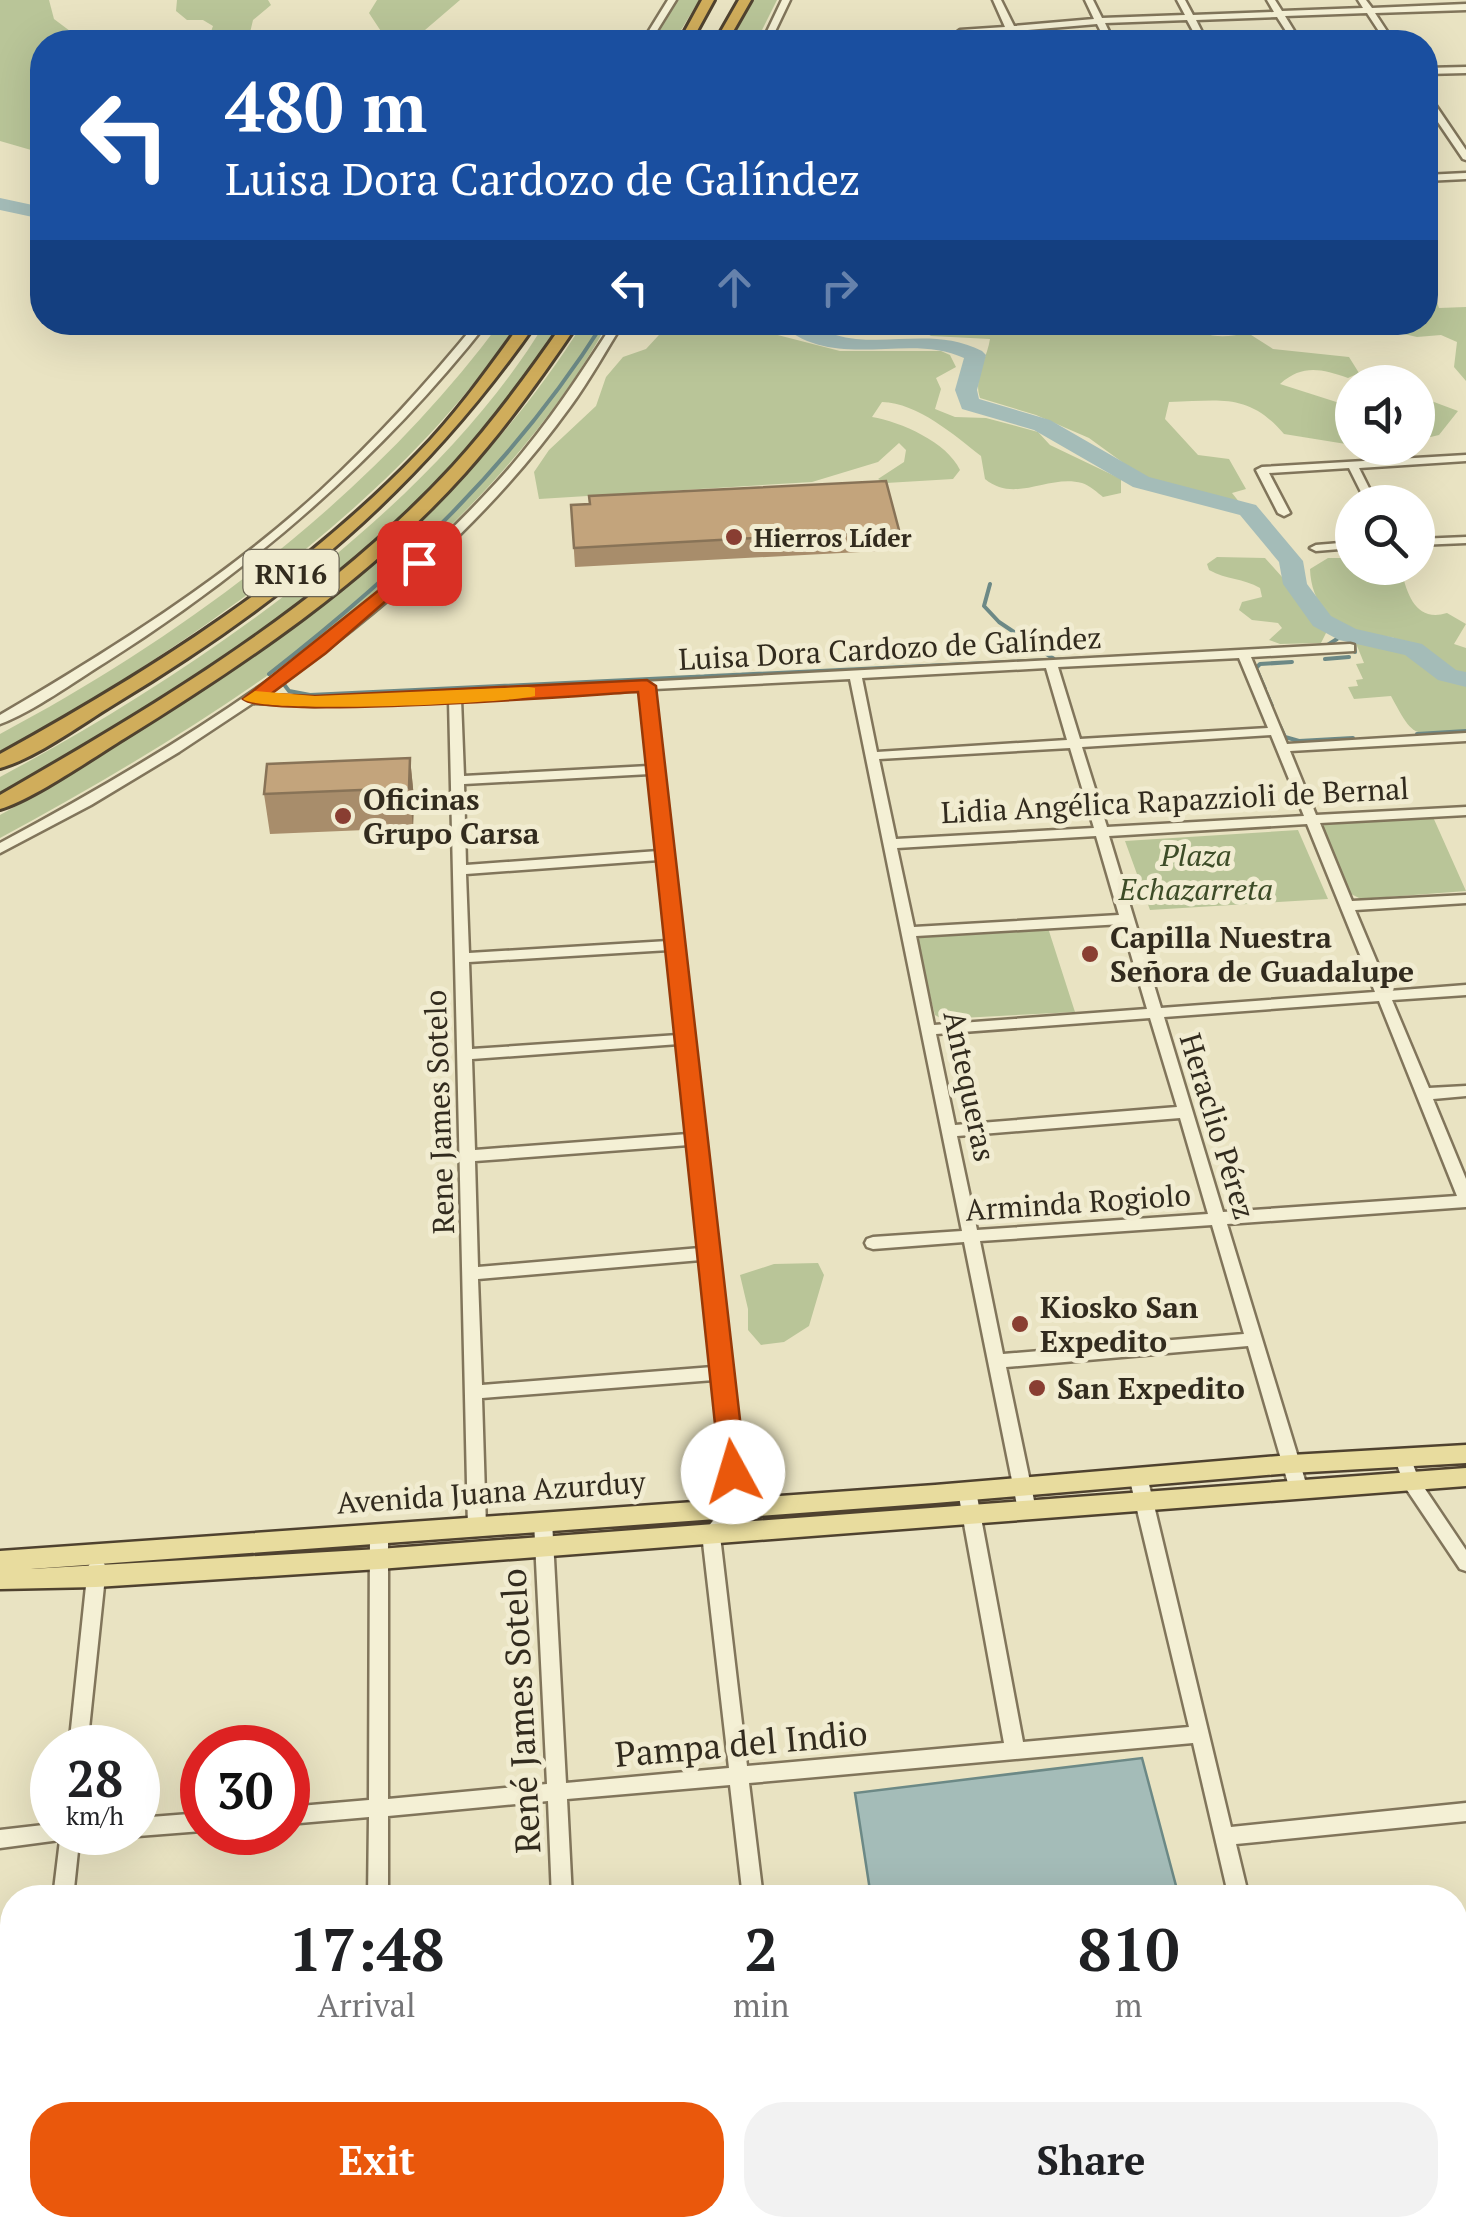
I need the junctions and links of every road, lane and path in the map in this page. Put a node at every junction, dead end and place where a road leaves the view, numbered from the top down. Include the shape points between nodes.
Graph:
1 (672, 0) edge
2 (708, 0) edge
3 (745, 0) edge
4 (786, 0) edge
5 (998, 0) edge
6 (1089, 0) edge
7 (1181, 0) edge
8 (1272, 0) edge
9 (1362, 0) edge
10 (1460, 5) edge
11 (1370, 11) junction
12 (1280, 14) junction
13 (1190, 17) junction
14 (1466, 17) edge
15 (1100, 20) junction
16 (1010, 26) junction
17 (653, 30) edge
18 (692, 30) edge
19 (728, 30) edge
20 (772, 30) edge
21 (1003, 30) edge
22 (1012, 30) edge
23 (1105, 30) edge
24 (1197, 30) edge
25 (1290, 30) edge
26 (1382, 30) edge
27 (1466, 70) edge
28 (1438, 71) edge
29 (1438, 116) edge
30 (1466, 158) edge
31 (1466, 176) edge
32 (1438, 177) edge
33 (473, 335) edge
34 (521, 335) edge
35 (563, 335) edge
36 (611, 335) edge
37 (1466, 458) edge
38 (1435, 460) edge
39 (1337, 465) edge
40 (1284, 513) dead end
41 (1466, 540) edge
42 (1435, 541) edge
43 (1335, 547) edge
44 (1316, 548) dead end
45 (1350, 648) dead end
46 (1244, 654) junction
47 (1051, 664) junction
48 (855, 675) junction
49 (647, 686) junction
50 (456, 696) junction
51 (252, 699) junction
52 (0, 720) edge
53 (1274, 731) junction
54 (1466, 737) edge
55 (1075, 744) junction
56 (1281, 748) junction
57 (872, 756) junction
58 (0, 762) edge
59 (656, 770) junction
60 (458, 780) junction
61 (0, 802) edge
62 (1466, 811) edge
63 (1312, 820) junction
64 (1104, 832) junction
65 (888, 844) junction
66 (0, 849) edge
67 (665, 855) junction
68 (460, 870) junction
69 (1466, 899) edge
70 (1348, 906) junction
71 (1126, 919) junction
72 (908, 932) junction
73 (675, 944) junction
74 (462, 958) junction
75 (1466, 990) edge
76 (1381, 994) junction
77 (1155, 1011) junction
78 (928, 1030) junction
79 (685, 1039) junction
80 (465, 1054) junction
81 (1466, 1091) edge
82 (1424, 1094) junction
83 (1185, 1112) junction
84 (949, 1131) junction
85 (696, 1139) junction
86 (467, 1156) junction
87 (1466, 1200) edge
88 (1218, 1220) junction
89 (971, 1236) junction
90 (873, 1243) dead end
91 (709, 1253) junction
92 (470, 1274) junction
93 (1253, 1338) junction
94 (996, 1361) junction
95 (722, 1373) junction
96 (474, 1392) junction
97 (1466, 1454) edge
98 (1291, 1464) junction
99 (1407, 1470) junction
100 (1138, 1476) junction
101 (1466, 1477) edge
102 (1299, 1490) junction
103 (1024, 1498) junction
104 (969, 1502) junction
105 (1147, 1502) junction
106 (736, 1506) junction
107 (543, 1521) junction
108 (477, 1527) junction
109 (379, 1534) junction
110 (712, 1534) junction
111 (545, 1546) junction
112 (379, 1559) junction
113 (0, 1561) edge
114 (1466, 1564) edge
115 (97, 1566) junction
116 (0, 1579) edge
117 (80, 1725) edge
118 (1200, 1734) junction
119 (1015, 1751) junction
120 (736, 1775) junction
121 (556, 1794) junction
122 (378, 1810) junction
123 (1466, 1812) edge
124 (310, 1815) edge
125 (30, 1835) edge
126 (1224, 1836) junction
127 (0, 1838) edge
128 (68, 1855) edge
129 (64, 1885) edge
130 (378, 1885) edge
131 (561, 1885) edge
132 (751, 1885) edge
133 (1235, 1885) edge

1 - 17 street
2 - 18 highway
3 - 19 highway
4 - 20 street
5 - 16 street
6 - 15 street
7 - 13 street
8 - 12 street
9 - 11 street
10 - 11 street
10 - 14 street
11 - 12 street
11 - 26 street
12 - 13 street
12 - 25 street
13 - 15 street
13 - 24 street
15 - 16 street
15 - 23 street
16 - 21 street
16 - 22 street
27 - 28 street
29 - 30 street
31 - 32 street
33 - 52 street via 376,448 300,517 144,632
34 - 58 highway, RN16 via 431,447 325,546 186,649
35 - 61 highway, RN16 via 482,445 353,570 176,697
36 - 51 street via 559,419 472,515 359,617
37 - 38 street
39 - 40 street via 1262,470
41 - 42 street
43 - 44 street
45 - 46 street, Luisa Dora Cardozo de Galíndez
46 - 47 street, Luisa Dora Cardozo de Galíndez
46 - 53 street
47 - 48 street, Luisa Dora Cardozo de Galíndez
47 - 55 street, Heraclio Pérez
48 - 49 street, Luisa Dora Cardozo de Galíndez
48 - 57 street, Antequeras
49 - 50 street, Luisa Dora Cardozo de Galíndez
49 - 59 street
50 - 51 street, Luisa Dora Cardozo de Galíndez
50 - 60 street, Rene James Sotelo
51 - 66 street
53 - 55 street
53 - 56 street
54 - 56 street
55 - 57 street
55 - 64 street, Heraclio Pérez
56 - 63 street
57 - 65 street, Antequeras
59 - 60 street
59 - 67 street
60 - 68 street, Rene James Sotelo
62 - 63 street, Lidia Angélica Rapazzioli de Bernal
63 - 64 street, Lidia Angélica Rapazzioli de Bernal
63 - 70 street
64 - 65 street, Lidia Angélica Rapazzioli de Bernal
64 - 71 street, Heraclio Pérez
65 - 72 street, Antequeras
67 - 68 street
67 - 73 street
68 - 74 street, Rene James Sotelo
69 - 70 street
70 - 76 street
71 - 72 street
71 - 77 street, Heraclio Pérez
72 - 78 street, Antequeras
73 - 74 street
73 - 79 street
74 - 80 street, Rene James Sotelo
75 - 76 street
76 - 77 street
76 - 82 street
77 - 78 street
77 - 83 street, Heraclio Pérez
78 - 84 street, Antequeras
79 - 80 street
79 - 85 street
80 - 86 street, Rene James Sotelo
81 - 82 street
82 - 87 street
83 - 84 street
83 - 88 street, Heraclio Pérez
84 - 89 street, Antequeras
85 - 86 street
85 - 91 street
86 - 92 street, Rene James Sotelo
87 - 88 street, Arminda Rogiolo
88 - 89 street, Arminda Rogiolo
88 - 93 street, Heraclio Pérez
89 - 90 street, Arminda Rogiolo
89 - 94 street, Antequeras
91 - 92 street
91 - 95 street
92 - 96 street, Rene James Sotelo
93 - 94 street
93 - 98 street, Heraclio Pérez
94 - 103 street, Antequeras
95 - 96 street
95 - 106 street
96 - 108 street, Rene James Sotelo
97 - 99 main road, Avenida Juana Azurduy
98 - 99 main road, Avenida Juana Azurduy
98 - 100 main road, Avenida Juana Azurduy
98 - 102 street, Heraclio Pérez
99 - 101 main road, Avenida Juana Azurduy
99 - 102 main road, Avenida Juana Azurduy
99 - 114 street
100 - 103 main road, Avenida Juana Azurduy
100 - 105 street
102 - 105 main road, Avenida Juana Azurduy
103 - 104 main road, Avenida Juana Azurduy
103 - 105 main road, Avenida Juana Azurduy
104 - 106 main road, Avenida Juana Azurduy
104 - 110 main road, Avenida Juana Azurduy
104 - 119 street
105 - 118 street
106 - 107 main road, Avenida Juana Azurduy
106 - 110 street
107 - 108 main road, Avenida Juana Azurduy
107 - 111 street, René James Sotelo
108 - 109 main road, Avenida Juana Azurduy
109 - 112 street
109 - 115 main road, Avenida Juana Azurduy
110 - 111 main road, Avenida Juana Azurduy
110 - 120 street
111 - 112 main road, Avenida Juana Azurduy
111 - 121 street, René James Sotelo
112 - 115 main road, Avenida Juana Azurduy
112 - 122 street
113 - 115 main road, Avenida Juana Azurduy
115 - 116 main road, Avenida Juana Azurduy
115 - 117 street
118 - 119 street, Pampa del Indio
118 - 126 street
119 - 120 street, Pampa del Indio
120 - 121 street, Pampa del Indio
120 - 132 street
121 - 122 street, Pampa del Indio
121 - 131 street, René James Sotelo
122 - 124 street, Pampa del Indio
122 - 130 street
123 - 126 street
125 - 127 street
126 - 133 street
128 - 129 street

